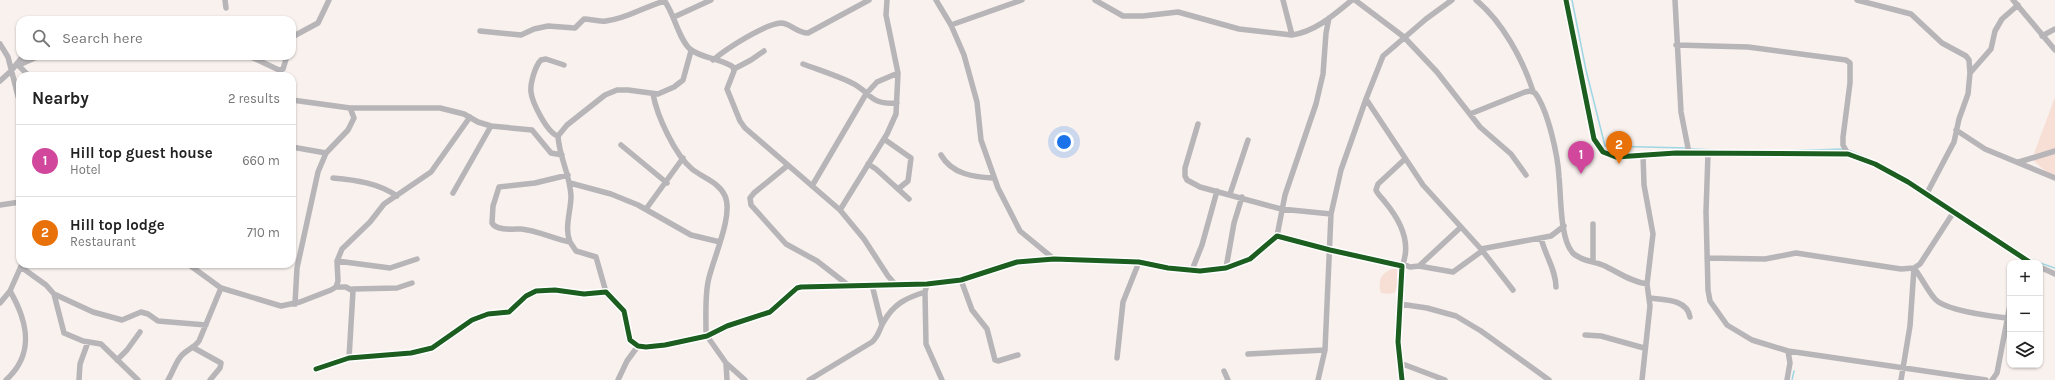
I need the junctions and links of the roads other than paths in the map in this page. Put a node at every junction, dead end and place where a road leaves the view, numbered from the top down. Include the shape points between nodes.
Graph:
1 (225, 0) edge
2 (329, 0) edge
3 (711, 0) edge
4 (869, 0) edge
5 (887, 0) edge
6 (936, 0) edge
7 (1022, 0) edge
8 (1095, 0) edge
9 (1283, 0) edge
10 (1354, 0) edge
11 (1452, 0) edge
12 (1476, 0) edge
13 (1566, 0) edge
14 (1675, 0) edge
15 (1857, 0) edge
16 (2013, 0) edge
17 (664, 1) edge
18 (2018, 5) junction
19 (226, 8) dead end
20 (674, 17) junction
21 (1329, 18) junction
22 (951, 25) junction
23 (2055, 29) edge
24 (480, 31) dead end
25 (296, 35) edge
26 (1292, 35) junction
27 (2042, 36) junction
28 (1404, 37) junction
29 (0, 44) edge
30 (1676, 45) junction
31 (764, 50) dead end
32 (2055, 50) edge
33 (691, 51) junction
34 (21, 60) edge
35 (29, 60) edge
36 (258, 60) edge
37 (286, 60) edge
38 (713, 60) junction
39 (803, 64) dead end
40 (18, 65) junction
41 (564, 65) dead end
42 (734, 69) junction
43 (11, 71) junction
44 (25, 72) edge
45 (898, 73) junction
46 (1970, 73) junction
47 (0, 81) edge
48 (16, 89) edge
49 (1533, 91) junction
50 (653, 94) junction
51 (866, 94) junction
52 (1366, 99) junction
53 (296, 101) edge
54 (897, 103) junction
55 (350, 108) junction
56 (1470, 114) junction
57 (470, 117) junction
58 (1198, 124) dead end
59 (492, 126) junction
60 (1956, 130) junction
61 (558, 136) junction
62 (884, 139) junction
63 (1248, 140) dead end
64 (621, 145) dead end
65 (296, 148) edge
66 (2055, 151) edge
67 (326, 153) junction
68 (1689, 153) junction
69 (1708, 153) junction
70 (1848, 154) junction
71 (562, 155) junction
72 (941, 155) dead end
73 (1643, 155) junction
74 (684, 158) junction
75 (1405, 159) junction
76 (2018, 162) junction
77 (868, 164) junction
78 (787, 166) junction
79 (568, 175) junction
80 (1526, 175) dead end
81 (333, 178) dead end
82 (994, 178) junction
83 (2055, 178) edge
84 (570, 183) junction
85 (667, 183) junction
86 (812, 186) junction
87 (898, 189) junction
88 (1217, 191) junction
89 (453, 193) dead end
90 (1230, 194) junction
91 (1926, 195) junction
92 (396, 196) junction
93 (1242, 197) junction
94 (909, 199) dead end
95 (16, 203) edge
96 (0, 205) edge
97 (646, 209) junction
98 (1281, 209) junction
99 (840, 210) junction
100 (1953, 213) junction
101 (1331, 214) junction
102 (1593, 224) dead end
103 (1564, 226) junction
104 (1461, 227) junction
105 (1277, 236) junction
106 (1541, 238) junction
107 (570, 242) junction
108 (720, 242) junction
109 (1330, 250) junction
110 (1482, 250) junction
111 (1707, 258) junction
112 (417, 259) dead end
113 (1054, 259) junction
114 (2024, 260) edge
115 (337, 261) junction
116 (1139, 262) junction
117 (1593, 262) junction
118 (1403, 265) junction
119 (1419, 266) junction
120 (20, 268) edge
121 (24, 268) edge
122 (194, 268) edge
123 (1226, 268) junction
124 (1914, 268) junction
125 (2043, 268) edge
126 (1192, 270) junction
127 (2055, 274) edge
128 (961, 280) junction
129 (412, 283) dead end
130 (895, 284) junction
131 (928, 284) junction
132 (1647, 284) junction
133 (848, 285) junction
134 (872, 285) junction
135 (336, 287) junction
136 (1556, 287) dead end
137 (221, 288) junction
138 (353, 289) junction
139 (1513, 290) dead end
140 (10, 291) junction
141 (606, 292) junction
142 (925, 292) junction
143 (54, 294) junction
144 (1649, 298) junction
145 (0, 303) edge
146 (295, 304) junction
147 (1400, 304) junction
148 (1690, 317) dead end
149 (2007, 318) joint
150 (206, 325) junction
151 (882, 325) junction
152 (140, 332) dead end
153 (1585, 335) dead end
154 (707, 336) junction
155 (88, 342) junction
156 (638, 346) junction
157 (194, 348) junction
158 (1644, 348) junction
159 (1325, 350) junction
160 (1788, 351) junction
161 (1248, 354) dead end
162 (1018, 355) dead end
163 (349, 358) junction
164 (1117, 358) dead end
165 (117, 360) junction
166 (726, 363) junction
167 (1400, 363) junction
168 (1903, 367) junction
169 (316, 369) dead end
170 (1224, 371) dead end
171 (130, 373) junction
172 (6, 380) edge
173 (79, 380) edge
174 (129, 380) edge
175 (138, 380) edge
176 (168, 380) edge
177 (210, 380) edge
178 (618, 380) edge
179 (727, 380) edge
180 (744, 380) edge
181 (809, 380) edge
182 (942, 380) edge
183 (1228, 380) edge
184 (1318, 380) edge
185 (1402, 380) edge
186 (1445, 380) edge
187 (1549, 380) edge
188 (1642, 380) edge
189 (1787, 380) edge
190 (1901, 380) edge
191 (1986, 380) edge
192 (1992, 380) edge

1 - 19 street
2 - 25 street via 318,22
3 - 20 street
4 - 38 street via 808,33 785,24 777,24 740,41
5 - 45 street via 886,15
6 - 22 street
7 - 22 street
8 - 26 street via 1123,16 1178,12 1239,29
9 - 26 street
10 - 21 street
10 - 28 street
11 - 28 street
12 - 49 street via 1499,26 1520,56
13 - 73 street via 1594,139 1603,152 1608,154
14 - 30 street
15 - 46 street via 1911,14 1942,43 1966,56 1969,60
16 - 18 street
17 - 20 street
17 - 24 street via 609,21 584,20 572,29 548,26 521,35
18 - 27 street
18 - 46 street via 2002,19 1995,31 1991,49
20 - 33 street
21 - 26 street via 1301,34
21 - 98 street via 1323,74 1316,104
22 - 82 street via 960,42 969,71 977,102 981,140
23 - 27 street
27 - 32 street
28 - 52 street via 1383,56
28 - 56 street via 1437,72
29 - 43 street via 6,53
30 - 68 street via 1681,112
30 - 70 street via 1748,47 1846,60 1850,63 1850,83 1843,145
31 - 42 street
33 - 38 street
33 - 50 street via 683,80 674,87
34 - 40 street
35 - 40 street
36 - 37 street via 279,70 283,69
38 - 42 street via 728,64
39 - 51 street via 859,86
40 - 43 street
40 - 44 street
41 - 61 street via 546,59 541,60 531,90 544,122 551,132
42 - 78 street via 727,89 740,121
43 - 47 street
43 - 48 street
45 - 51 street via 878,82
45 - 54 street
46 - 60 street via 1968,94
49 - 56 street
49 - 103 street via 1550,129 1556,153
50 - 61 street via 641,90 617,90 605,95 567,125
50 - 74 street via 661,123
51 - 54 street via 880,103
51 - 86 street
52 - 75 street
52 - 101 street via 1341,170
53 - 55 street
54 - 62 street via 894,123
55 - 57 street via 430,107 455,111
55 - 67 street via 354,118 350,126
56 - 80 street via 1480,128 1511,154
57 - 59 street
57 - 92 street via 431,172
58 - 88 street via 1185,176 1194,184
59 - 71 street via 532,130 551,153
59 - 89 street
60 - 76 street via 1985,149
60 - 91 street via 1952,148
61 - 71 street
62 - 77 street
62 - 87 street via 911,158 908,181
63 - 90 street
64 - 85 street
65 - 67 street
66 - 76 street
67 - 146 street via 318,172 297,268
68 - 69 street
68 - 73 street
69 - 70 street
69 - 111 street
70 - 91 street via 1875,164
71 - 79 street
72 - 82 street via 945,162 958,172 974,177
73 - 132 street via 1644,185 1653,234
74 - 85 street
74 - 108 street via 693,170 713,182 725,195 727,213
75 - 104 street via 1423,185
75 - 118 street via 1376,188 1402,230 1406,253
76 - 83 street
77 - 87 street
77 - 99 street
78 - 86 street
78 - 133 street via 754,193 750,198 751,205 786,244 817,261
79 - 84 street
79 - 107 street via 499,188 493,206 492,223 496,227 524,229
81 - 92 street via 381,187
82 - 113 street via 1020,231
84 - 97 street via 612,194
84 - 107 street via 571,204 567,231
85 - 97 street
86 - 99 street
87 - 94 street
88 - 90 street
88 - 126 street via 1202,246
90 - 93 street
91 - 100 street
92 - 115 street via 384,204 367,225 347,242
93 - 98 street
93 - 123 street via 1234,223
95 - 96 street
97 - 108 street via 691,235
98 - 101 street
98 - 105 street
99 - 130 street
100 - 114 street
100 - 124 street via 1920,264
101 - 109 street
102 - 117 street
103 - 106 street via 1554,234
103 - 117 street via 1572,252
104 - 110 street
104 - 119 street
105 - 109 street
105 - 123 street via 1250,259
106 - 110 street
106 - 136 street via 1555,273
107 - 141 street via 576,251 593,255 598,260
108 - 154 street via 708,282
109 - 118 street
109 - 159 street
110 - 119 street via 1453,272
110 - 139 street
111 - 124 street via 1765,259 1796,253 1900,269
111 - 160 street via 1710,301 1727,325 1752,340
112 - 115 street via 390,268
113 - 116 street
113 - 128 street via 1018,262
115 - 135 street
116 - 126 street
116 - 164 street via 1123,302
117 - 132 street via 1639,283
118 - 119 street
118 - 147 street
120 - 140 street
121 - 143 street
122 - 137 street
123 - 126 street
124 - 149 street via 1940,303 1972,313
124 - 168 street via 1910,326
125 - 127 street
128 - 131 street
128 - 162 street via 972,310 987,329 995,360
129 - 138 street via 397,288
130 - 131 street
130 - 134 street
131 - 142 street
132 - 144 street
133 - 134 street
133 - 154 street via 812,285 797,288 770,312 727,326
134 - 151 street
135 - 138 street
135 - 146 street
137 - 146 street via 281,306
137 - 150 street
138 - 163 street
140 - 145 street
140 - 172 street via 18,306 26,347 20,365
141 - 156 street via 621,307 625,315 627,333
141 - 163 street via 584,294 555,290 536,291 526,296 509,312 488,314 472,320 432,348 411,353
142 - 151 street via 908,297 897,304
142 - 182 street via 926,344
143 - 150 street via 93,312 122,320 141,312 158,321
143 - 155 street via 64,333
144 - 148 street via 1682,304 1688,308
144 - 158 street
147 - 167 street
147 - 187 street via 1456,316
149 - 192 street via 1997,374
150 - 157 street
151 - 181 street via 872,342
152 - 165 street
153 - 158 street via 1601,336
154 - 156 street via 665,345
154 - 166 street
155 - 165 street via 101,344
155 - 173 street via 80,364
156 - 178 street
157 - 176 street via 181,356
157 - 177 street via 221,363
158 - 188 street
159 - 161 street
159 - 184 street
160 - 168 street
160 - 189 street via 1790,363
163 - 169 street
165 - 171 street
166 - 179 street
166 - 180 street
167 - 185 street
167 - 186 street
168 - 190 street
168 - 191 street
170 - 183 street
171 - 174 street
171 - 175 street

